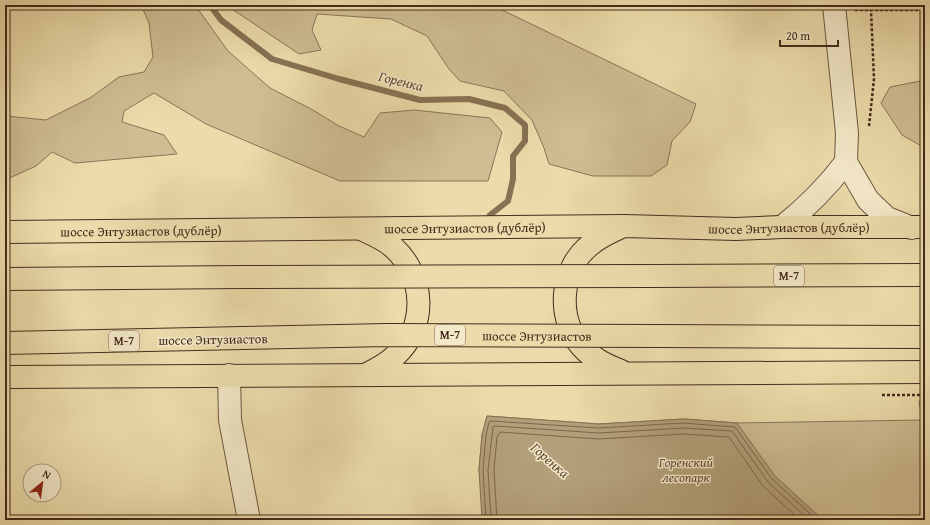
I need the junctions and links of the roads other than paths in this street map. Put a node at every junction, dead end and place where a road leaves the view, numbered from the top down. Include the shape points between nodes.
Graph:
1 (834, 7) edge
2 (846, 162) junction
3 (624, 226) junction
4 (782, 227) junction
5 (918, 227) edge
6 (358, 228) junction
7 (5, 232) edge
8 (925, 275) edge
9 (5, 279) edge
10 (925, 337) edge
11 (5, 343) edge
12 (925, 372) edge
13 (626, 373) junction
14 (366, 374) junction
15 (228, 375) junction
16 (5, 377) edge
17 (249, 520) edge

1 - 2 lane via 847,133
2 - 4 lane via 820,193
2 - 5 lane via 868,200 887,218
3 - 4 main road, шоссе Энтузиастов (дублёр) via 736,229
3 - 6 main road, шоссе Энтузиастов (дублёр)
3 - 13 main road via 600,238 581,254 568,276 564,300 569,324 581,346 600,362
4 - 5 main road, шоссе Энтузиастов (дублёр)
6 - 7 main road, шоссе Энтузиастов (дублёр)
6 - 14 main road via 382,239 401,255 414,276 419,300 415,325 404,347 385,364
8 - 9 main road, М-7, bridge
10 - 11 main road, шоссе Энтузиастов / М-7, bridge via 387,335
12 - 13 main road
13 - 14 main road
14 - 15 main road
15 - 16 main road
15 - 17 lane via 230,420

